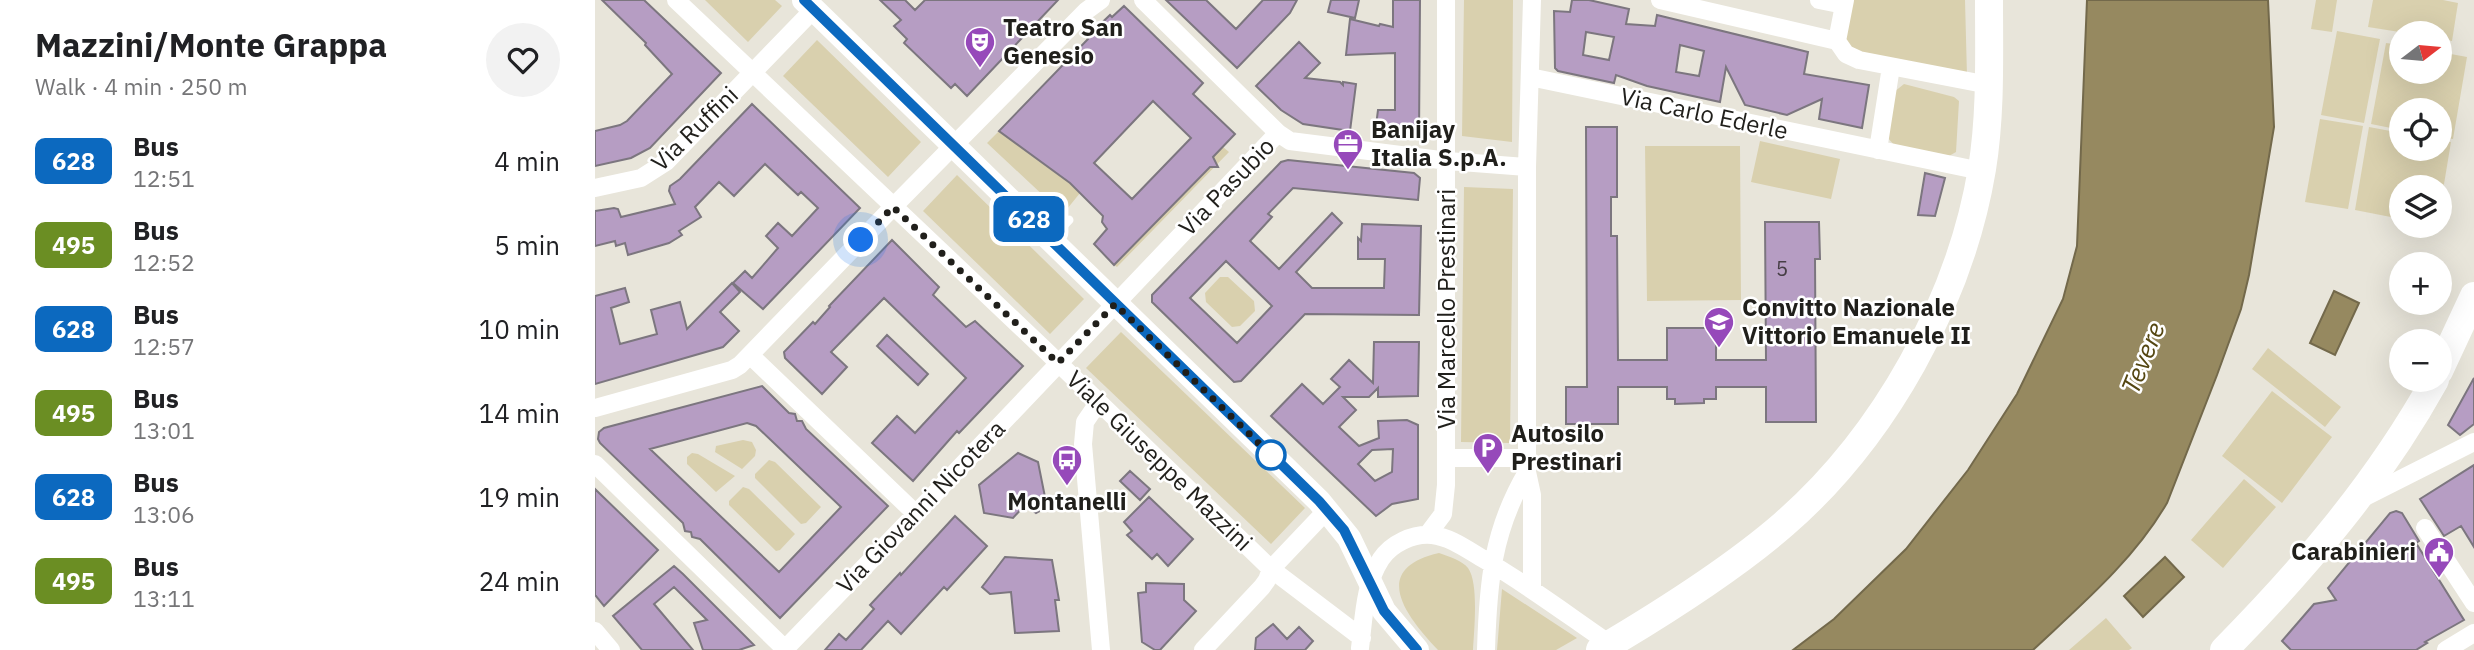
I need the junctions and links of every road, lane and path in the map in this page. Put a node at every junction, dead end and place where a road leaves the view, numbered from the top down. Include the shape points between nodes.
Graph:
1 (676, 0) edge
2 (1143, 0) edge
3 (1446, 0) edge
4 (1532, 0) edge
5 (1660, 0) edge
6 (1819, 0) edge
7 (1989, 0) edge
8 (1844, 3) edge
9 (1092, 4) edge
10 (809, 5) edge
11 (1837, 41) junction
12 (1891, 67) junction
13 (751, 73) junction
14 (1529, 77) junction
15 (1989, 85) junction
16 (1278, 133) junction
17 (954, 145) junction
18 (1878, 150) junction
19 (1448, 161) junction
20 (1527, 167) junction
21 (1981, 171) junction
22 (595, 188) edge
23 (893, 207) junction
24 (1069, 220) dead end
25 (1050, 240) junction
26 (2474, 296) edge
27 (1115, 304) junction
28 (2452, 343) edge
29 (751, 356) junction
30 (1058, 363) junction
31 (2428, 392) edge
32 (1098, 403) junction
33 (595, 408) edge
34 (2474, 442) edge
35 (1446, 458) junction
36 (595, 464) edge
37 (1527, 465) junction
38 (2356, 501) junction
39 (1327, 510) junction
40 (916, 514) junction
41 (2425, 528) dead end
42 (1428, 534) junction
43 (1492, 564) junction
44 (1271, 569) junction
45 (1369, 584) junction
46 (1532, 590) junction
47 (2474, 603) edge
48 (595, 631) edge
49 (2474, 633) edge
50 (1361, 644) edge
51 (1605, 647) edge
52 (784, 649) edge
53 (611, 650) edge
54 (1101, 650) edge
55 (1203, 650) edge
56 (1417, 650) edge
57 (1486, 650) edge
58 (2224, 650) edge
59 (2446, 650) edge

1 - 13 street, Viale Giuseppe Mazzini
2 - 16 street
3 - 19 street, Via Marcello Prestinari
4 - 14 street
5 - 11 street
6 - 8 street
7 - 15 main road
8 - 11 street
9 - 17 street
10 - 13 street
10 - 17 main road
11 - 12 street via 1850,56
12 - 15 street
12 - 18 street
13 - 22 street, Via Ruffini via 659,168 641,178
13 - 23 street, Viale Giuseppe Mazzini
14 - 18 street, Via Carlo Ederle
14 - 20 street
15 - 21 main road
16 - 19 street, Via Pasubio via 1295,142
16 - 27 street, Via Pasubio
17 - 23 street
17 - 25 main road
18 - 21 street, Via Carlo Ederle
19 - 20 street, Via Marcello Prestinari
19 - 35 street, Via Marcello Prestinari
20 - 37 street
21 - 51 main road via 1964,242 1924,342 1873,423 1832,475 1766,539
23 - 29 street
23 - 30 street, Viale Giuseppe Mazzini
24 - 25 lane
25 - 27 main road
26 - 28 main road
27 - 30 street, Via Pasubio
27 - 39 main road
29 - 33 street via 732,370
29 - 40 street
30 - 32 street, Viale Giuseppe Mazzini
30 - 40 street, Via Giovanni Nicotera
31 - 38 main road
32 - 44 street, Viale Giuseppe Mazzini
32 - 54 street via 1085,422 1083,444
34 - 38 street
35 - 37 street, Via Marcello Prestinari
35 - 42 street, Via Marcello Prestinari via 1443,514
36 - 52 street
37 - 43 street
37 - 46 street via 1532,495
38 - 58 main road via 2276,597
39 - 44 street
39 - 45 main road via 1349,538
40 - 52 street, Via Giovanni Nicotera
41 - 47 street
42 - 43 street
42 - 45 street via 1407,539 1388,551
43 - 46 street
43 - 57 street
44 - 50 street, Viale Giuseppe Mazzini
44 - 55 street via 1262,587
45 - 50 street
45 - 56 main road via 1387,616
46 - 51 street
48 - 53 street
49 - 59 street

